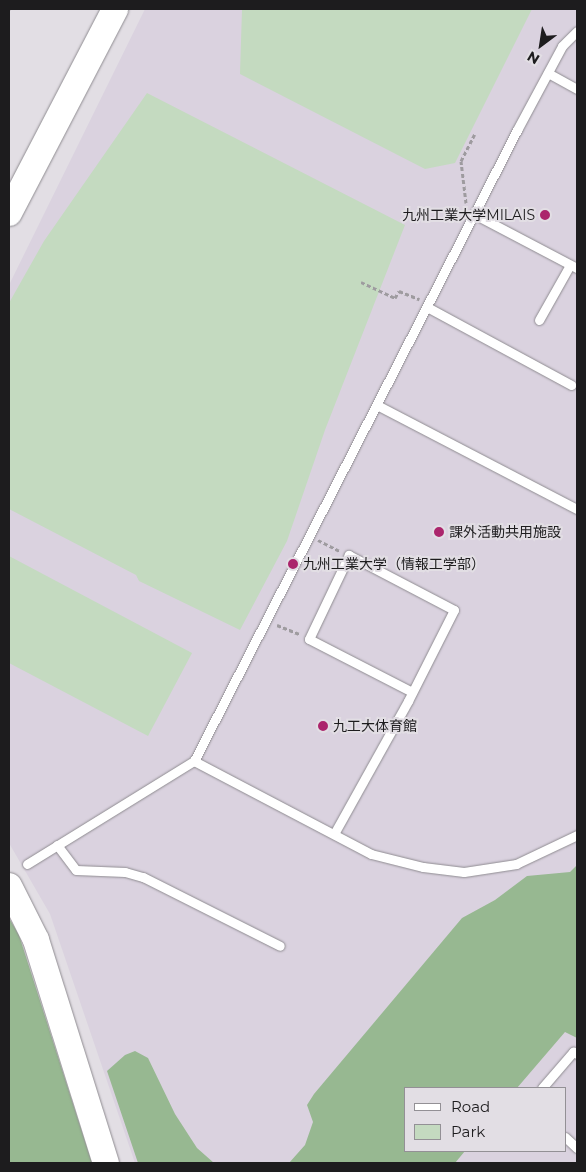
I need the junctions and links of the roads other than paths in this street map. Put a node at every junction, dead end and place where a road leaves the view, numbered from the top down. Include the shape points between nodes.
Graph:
1 (116, 9) edge
2 (577, 31) edge
3 (548, 73) junction
4 (577, 89) edge
5 (9, 213) edge
6 (474, 214) junction
7 (574, 267) edge
8 (428, 305) junction
9 (539, 320) dead end
10 (571, 385) dead end
11 (377, 405) junction
12 (577, 509) edge
13 (412, 692) junction
14 (194, 761) junction
15 (334, 834) junction
16 (577, 835) edge
17 (57, 845) junction
18 (27, 864) dead end
19 (9, 886) edge
20 (280, 946) dead end
21 (577, 1054) edge
22 (543, 1087) edge
23 (566, 1138) edge
24 (577, 1148) edge
25 (106, 1163) edge

1 - 5 street
2 - 3 lane via 562,46
3 - 4 lane
3 - 6 lane
6 - 7 lane
6 - 8 lane
7 - 9 lane
8 - 10 lane
8 - 11 lane
11 - 12 lane
11 - 14 lane
13 - 13 lane via 454,610 349,555 308,639
13 - 15 lane
14 - 15 lane
14 - 17 lane
15 - 16 lane via 371,854 424,867 464,872 516,864
17 - 18 lane
17 - 20 lane via 76,870 124,872 143,877
19 - 25 street via 36,940
21 - 22 lane via 573,1052
23 - 24 lane

